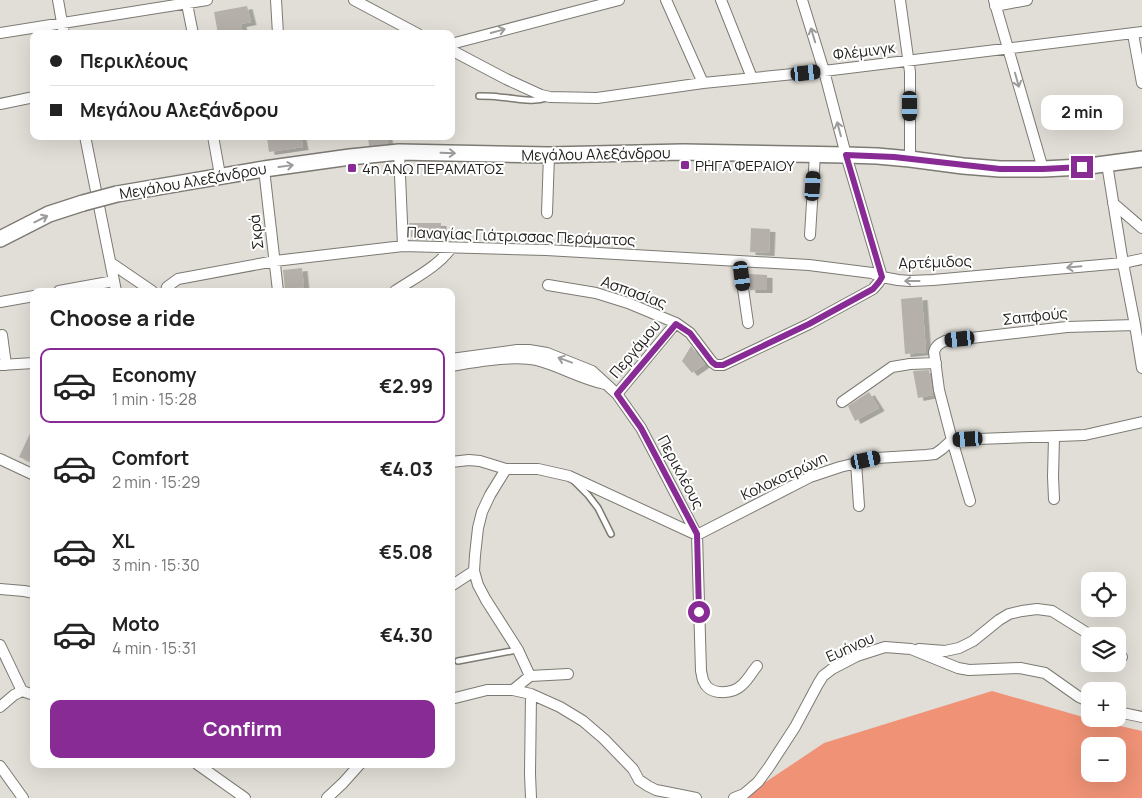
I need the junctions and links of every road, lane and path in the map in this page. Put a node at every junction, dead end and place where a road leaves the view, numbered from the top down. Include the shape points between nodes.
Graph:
1 (58, 0) edge
2 (207, 0) edge
3 (276, 0) edge
4 (354, 0) edge
5 (618, 0) edge
6 (666, 0) edge
7 (721, 0) edge
8 (802, 0) edge
9 (900, 0) edge
10 (1027, 0) edge
11 (995, 3) edge
12 (187, 4) junction
13 (62, 22) junction
14 (63, 30) edge
15 (192, 30) edge
16 (278, 30) edge
17 (405, 30) edge
18 (0, 33) edge
19 (1137, 33) edge
20 (455, 43) edge
21 (1008, 48) junction
22 (455, 52) edge
23 (908, 61) junction
24 (824, 71) junction
25 (752, 78) junction
26 (1142, 83) edge
27 (703, 84) junction
28 (479, 96) dead end
29 (550, 97) junction
30 (30, 98) edge
31 (0, 104) edge
32 (86, 140) edge
33 (214, 140) edge
34 (399, 152) junction
35 (815, 154) junction
36 (549, 155) junction
37 (846, 155) junction
38 (910, 159) junction
39 (1142, 159) edge
40 (1107, 164) junction
41 (264, 169) junction
42 (1043, 169) junction
43 (220, 175) junction
44 (1113, 203) junction
45 (546, 213) dead end
46 (1142, 228) edge
47 (810, 235) dead end
48 (0, 239) edge
49 (403, 246) junction
50 (451, 248) junction
51 (1142, 259) edge
52 (275, 261) junction
53 (740, 261) junction
54 (1122, 262) junction
55 (111, 263) junction
56 (882, 277) junction
57 (548, 285) dead end
58 (115, 286) edge
59 (93, 288) edge
60 (148, 288) edge
61 (168, 288) edge
62 (278, 288) edge
63 (399, 288) edge
64 (30, 297) edge
65 (0, 302) edge
66 (748, 323) dead end
67 (676, 324) junction
68 (1135, 325) junction
69 (2, 336) dead end
70 (455, 358) edge
71 (30, 362) edge
72 (936, 363) junction
73 (3, 365) edge
74 (723, 365) joint
75 (455, 366) edge
76 (1142, 368) edge
77 (606, 384) junction
78 (617, 394) junction
79 (842, 402) dead end
80 (1142, 422) edge
81 (1054, 437) junction
82 (952, 440) junction
83 (0, 459) edge
84 (455, 462) edge
85 (856, 462) junction
86 (506, 469) junction
87 (30, 473) edge
88 (568, 476) junction
89 (1054, 499) dead end
90 (970, 501) dead end
91 (859, 506) dead end
92 (611, 534) dead end
93 (697, 534) junction
94 (474, 571) junction
95 (455, 583) edge
96 (0, 589) edge
97 (30, 592) edge
98 (1081, 629) edge
99 (0, 645) edge
100 (911, 649) junction
101 (518, 650) junction
102 (458, 661) dead end
103 (757, 666) dead end
104 (568, 674) dead end
105 (530, 676) junction
106 (512, 690) junction
107 (22, 691) junction
108 (30, 694) edge
109 (531, 694) junction
110 (455, 698) edge
111 (1081, 698) edge
112 (0, 707) edge
113 (1126, 714) edge
114 (1142, 717) edge
115 (0, 766) edge
116 (203, 768) edge
117 (356, 768) edge
118 (23, 798) edge
119 (244, 798) edge
120 (327, 798) edge
121 (531, 798) edge
122 (696, 798) edge
123 (734, 798) edge

1 - 13 street
2 - 12 street
3 - 16 street
4 - 17 street
20 -> 5 street
6 - 27 street
7 - 25 street
24 -> 8 street
9 - 23 street
10 - 11 street
11 - 21 street
12 - 13 street
12 - 15 street
13 - 14 street
13 - 18 street
19 - 21 street, Φλέμινγκ
19 - 26 street
21 - 23 street, Φλέμινγκ
21 -> 42 street
22 - 29 street, Φλέμινγκ via 506,80
23 - 24 street, Φλέμινγκ
23 - 38 street
24 - 25 street, Φλέμινγκ
37 -> 24 street
25 - 27 street, Φλέμινγκ
27 - 29 street, Φλέμινγκ via 597,98
28 - 29 lane via 531,100
30 - 31 street
32 - 55 street
33 - 43 street
34 -> 36 street, Μεγάλου Αλεξάνδρου
41 -> 34 street, Μεγάλου Αλεξάνδρου
34 - 49 street
35 - 36 street, Μεγάλου Αλεξάνδρου
35 - 37 street, Μεγάλου Αλεξάνδρου
35 - 47 street
36 - 45 street
37 - 38 street, Μεγάλου Αλεξάνδρου
37 - 56 street
38 - 42 street, Μεγάλου Αλεξάνδρου via 1000,169
39 - 40 street, Μεγάλου Αλεξάνδρου
40 - 42 street, Μεγάλου Αλεξάνδρου
40 - 44 street
41 - 43 street, Μεγάλου Αλεξάνδρου
41 - 52 street, Σκρά
48 -> 43 street, Μεγάλου Αλεξάνδρου, bridge via 49,214 83,203
44 - 46 street
44 - 54 street
49 - 50 street, Παναγίας Γιάτρισσας Περάματος
49 - 52 street, Παναγίας Γιάτρισσας Περάματος
50 - 53 street, Παναγίας Γιάτρισσας Περάματος
50 - 63 street via 446,256
51 - 54 street, Αρτέμιδος
52 - 61 street, Παναγίας Γιάτρισσας Περάματος via 178,279
52 - 62 street, Σκρά
53 - 56 street, Παναγίας Γιάτρισσας Περάματος via 818,266
53 - 66 street
54 -> 56 street, Αρτέμιδος via 933,280
54 - 68 street
55 - 58 street
55 - 60 street
56 - 74 street, Αρτέμιδος via 873,289
57 - 67 street, Ασπασίας via 596,293
58 - 59 street
64 - 65 street
67 - 74 street, Ασπασίας via 690,333 712,362
67 - 78 street, Περγάμου
68 - 72 street, Σαπφούς via 1067,327 945,341 936,347
68 - 76 street
69 - 73 street
77 -> 70 street, Περικλέους via 583,366 530,350
71 - 73 street
72 - 79 street via 892,367
72 - 82 street
75 - 77 street via 516,358 534,360
77 - 78 street, Περικλέους
78 - 93 street, Περικλέους via 641,428
80 - 81 street via 1085,436
81 - 82 street
81 - 89 street
82 - 85 street, Κολοκοτρώνη via 935,454
82 - 90 street
83 - 87 street
84 - 86 street via 480,461
85 - 91 street
85 - 93 street, Κολοκοτρώνη via 810,477
86 - 88 street via 538,470
86 - 94 street via 482,512
88 - 92 lane via 598,508
88 - 93 street
93 - 103 street, Περικλέους via 704,683 720,692 733,691 742,686
94 - 95 street
94 - 101 street via 486,600
96 - 97 street
98 - 100 street via 1052,611 1022,610 1009,614 959,648 944,651
99 - 107 street
100 - 111 street, Ευήνου via 958,668 1020,668 1045,673
100 - 123 street, Ευήνου via 885,647 857,656 823,676 769,767 758,782
101 - 102 lane
101 - 105 street
104 - 105 street
105 - 106 street
106 - 109 street
106 - 110 street via 487,690
107 - 108 street
107 - 112 street
109 - 121 street
109 - 122 street via 560,707 594,729 648,786
113 - 114 street
115 - 118 street
116 - 119 street
117 - 120 street

